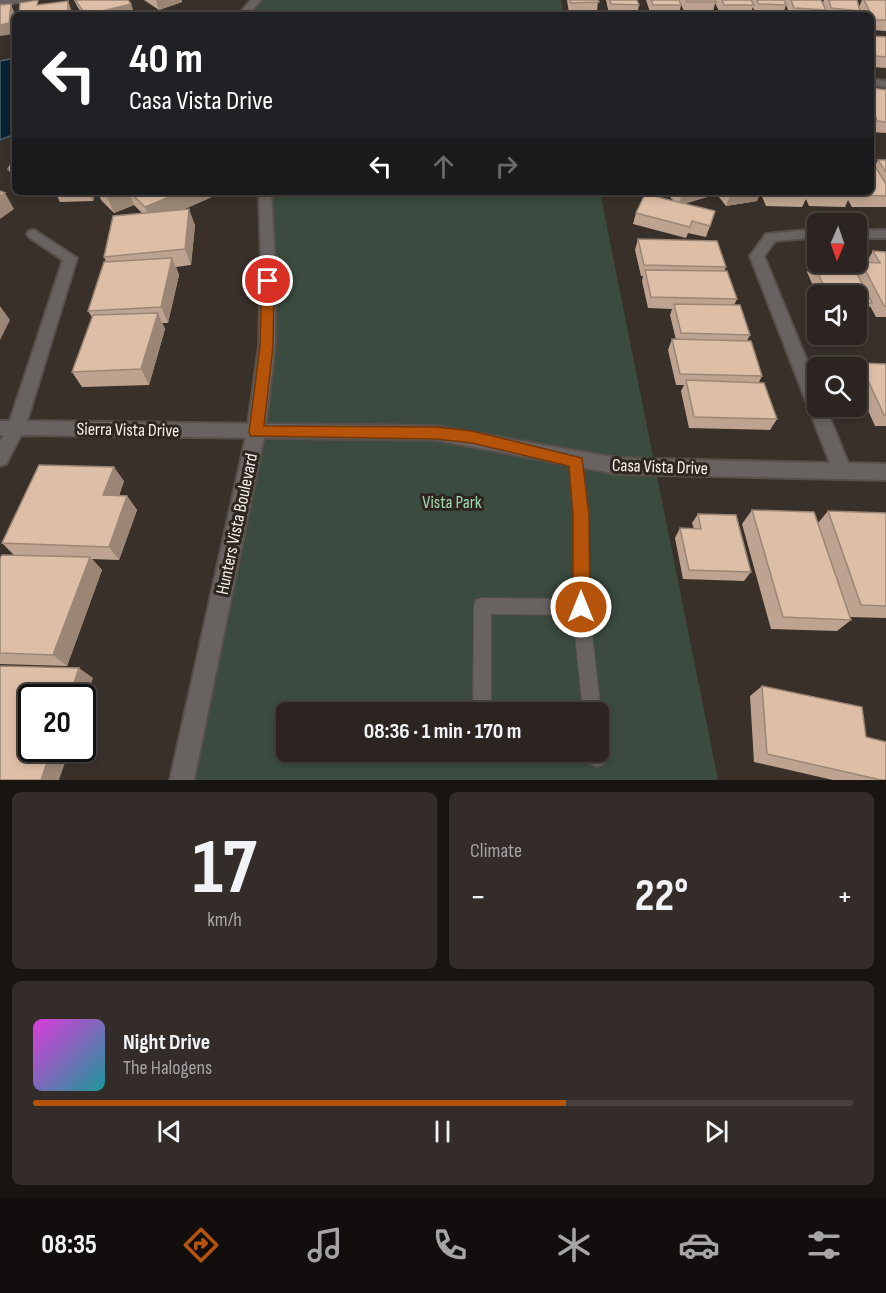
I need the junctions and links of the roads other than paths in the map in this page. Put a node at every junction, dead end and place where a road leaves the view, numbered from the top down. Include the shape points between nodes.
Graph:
1 (24, 0) edge
2 (256, 0) edge
3 (0, 3) edge
4 (246, 12) edge
5 (265, 195) edge
6 (34, 234) dead end
7 (807, 234) edge
8 (867, 234) edge
9 (886, 234) edge
10 (8, 428) edge
11 (256, 432) junction
12 (0, 459) edge
13 (576, 462) junction
14 (842, 471) junction
15 (886, 472) edge
16 (581, 607) junction
17 (482, 702) edge
18 (591, 702) edge
19 (182, 780) edge

1 - 3 street
2 - 4 street
5 - 11 street, Hunters Vista Boulevard via 267,346
6 - 10 street via 70,258
7 - 14 street via 771,237 757,256
8 - 9 street
10 - 11 street, Sierra Vista Drive
10 - 12 street
11 - 13 street, Casa Vista Drive via 436,433 472,437
11 - 19 street, Hunters Vista Boulevard
13 - 14 street, Casa Vista Drive
13 - 16 lane via 581,515
14 - 15 street, Casa Vista Drive
16 - 17 lane via 482,606
16 - 18 lane

